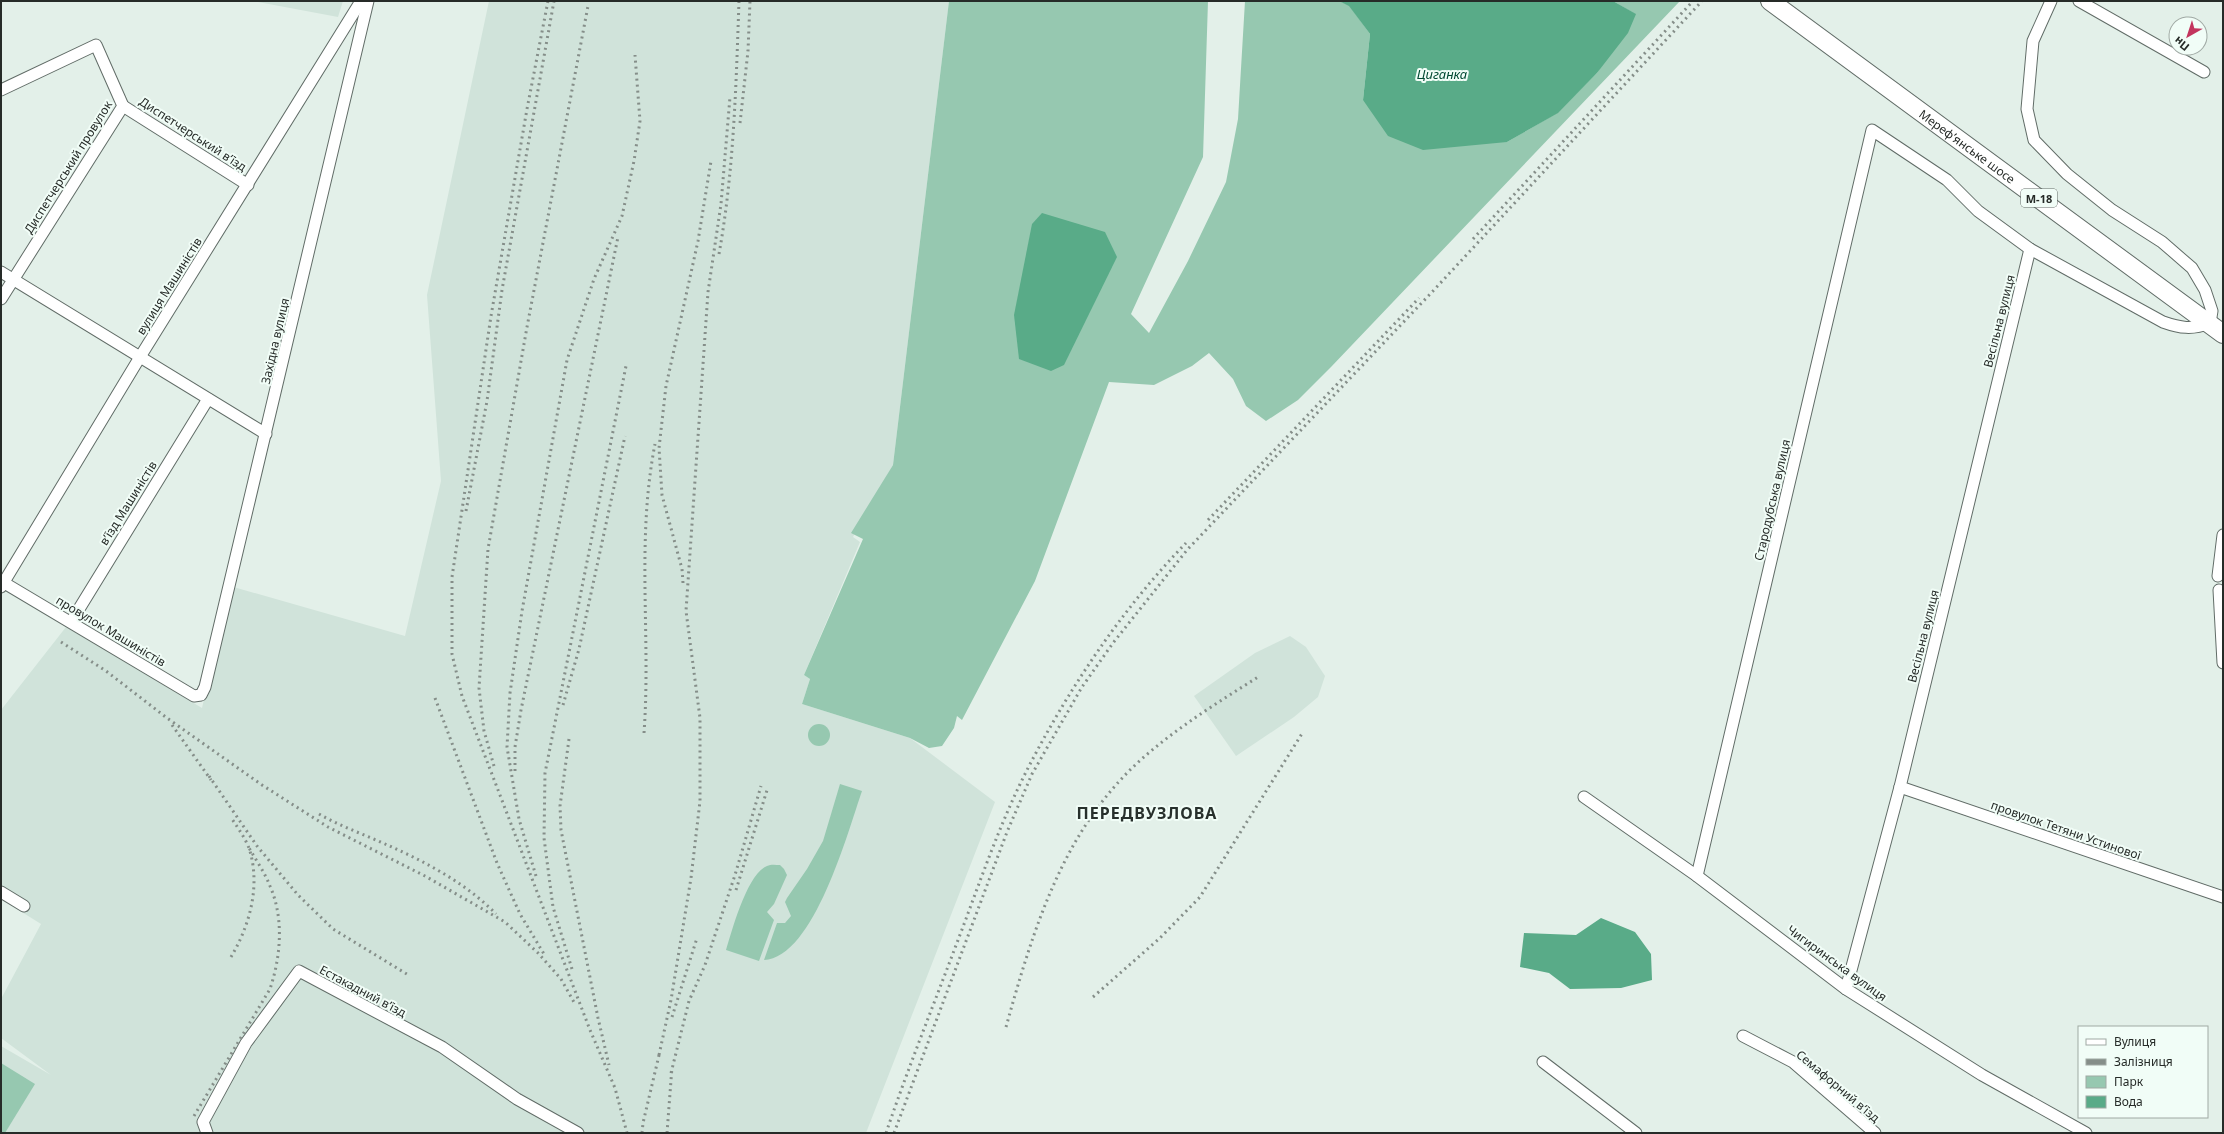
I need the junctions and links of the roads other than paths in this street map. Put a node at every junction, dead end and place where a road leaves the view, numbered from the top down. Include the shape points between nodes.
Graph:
1 (361, 1) edge
2 (368, 1) edge
3 (1770, 1) edge
4 (2051, 1) edge
5 (2079, 1) edge
6 (2204, 72) dead end
7 (1, 90) edge
8 (123, 106) junction
9 (248, 185) junction
10 (2030, 249) junction
11 (1, 272) edge
12 (12, 280) junction
13 (1, 299) edge
14 (2216, 329) edge
15 (140, 357) junction
16 (208, 398) junction
17 (266, 434) junction
18 (2223, 536) edge
19 (2218, 576) dead end
20 (2, 584) edge
21 (2219, 590) dead end
22 (70, 622) junction
23 (2223, 663) edge
24 (205, 687) joint
25 (1900, 787) junction
26 (1584, 797) dead end
27 (1697, 876) junction
28 (1, 892) edge
29 (2223, 897) edge
30 (24, 906) dead end
31 (1846, 989) junction
32 (1743, 1036) dead end
33 (1543, 1062) dead end
34 (207, 1133) edge
35 (578, 1133) edge
36 (1636, 1133) edge
37 (1875, 1133) edge
38 (2086, 1133) edge

1 - 9 street, вулиця Машиністів
2 - 17 street, Західна вулиця
3 - 14 highway, Мереф’янське шосе / М-18
4 - 14 street via 2033,41 2027,109 2034,140 2067,174 2112,210 2162,242 2192,268 2205,290
5 - 6 street
7 - 8 street, Диспетчерський провулок via 96,45
8 - 9 street, Диспетчерський в’їзд
8 - 12 street, Диспетчерський провулок
9 - 15 street, вулиця Машиністів
10 - 14 street via 2163,322 2178,328
10 - 25 street, Весільна вулиця
10 - 27 street, Стародубська вулиця via 1978,211 1947,180 1872,130
11 - 12 street
12 - 13 street, Диспетчерський провулок
12 - 15 street
15 - 16 street
15 - 20 street, вулиця Машиністів
16 - 17 street
16 - 22 street, в’їзд Машиністів
17 - 24 street, Західна вулиця
18 - 19 street
20 - 22 street, провулок Машиністів
21 - 23 street
22 - 24 street, провулок Машиністів via 194,696 201,695
25 - 29 street, провулок Тетяни Устинової
25 - 31 street, Весільна вулиця
26 - 27 street, Чигиринська вулиця
27 - 31 street, Чигиринська вулиця
28 - 30 street
31 - 38 street, Чигиринська вулиця via 1982,1075
32 - 37 street, Семафорний в’їзд via 1792,1062
33 - 36 street
34 - 35 street, Естакадний в’їзд via 203,1122 246,1043 299,971 442,1047 517,1099

